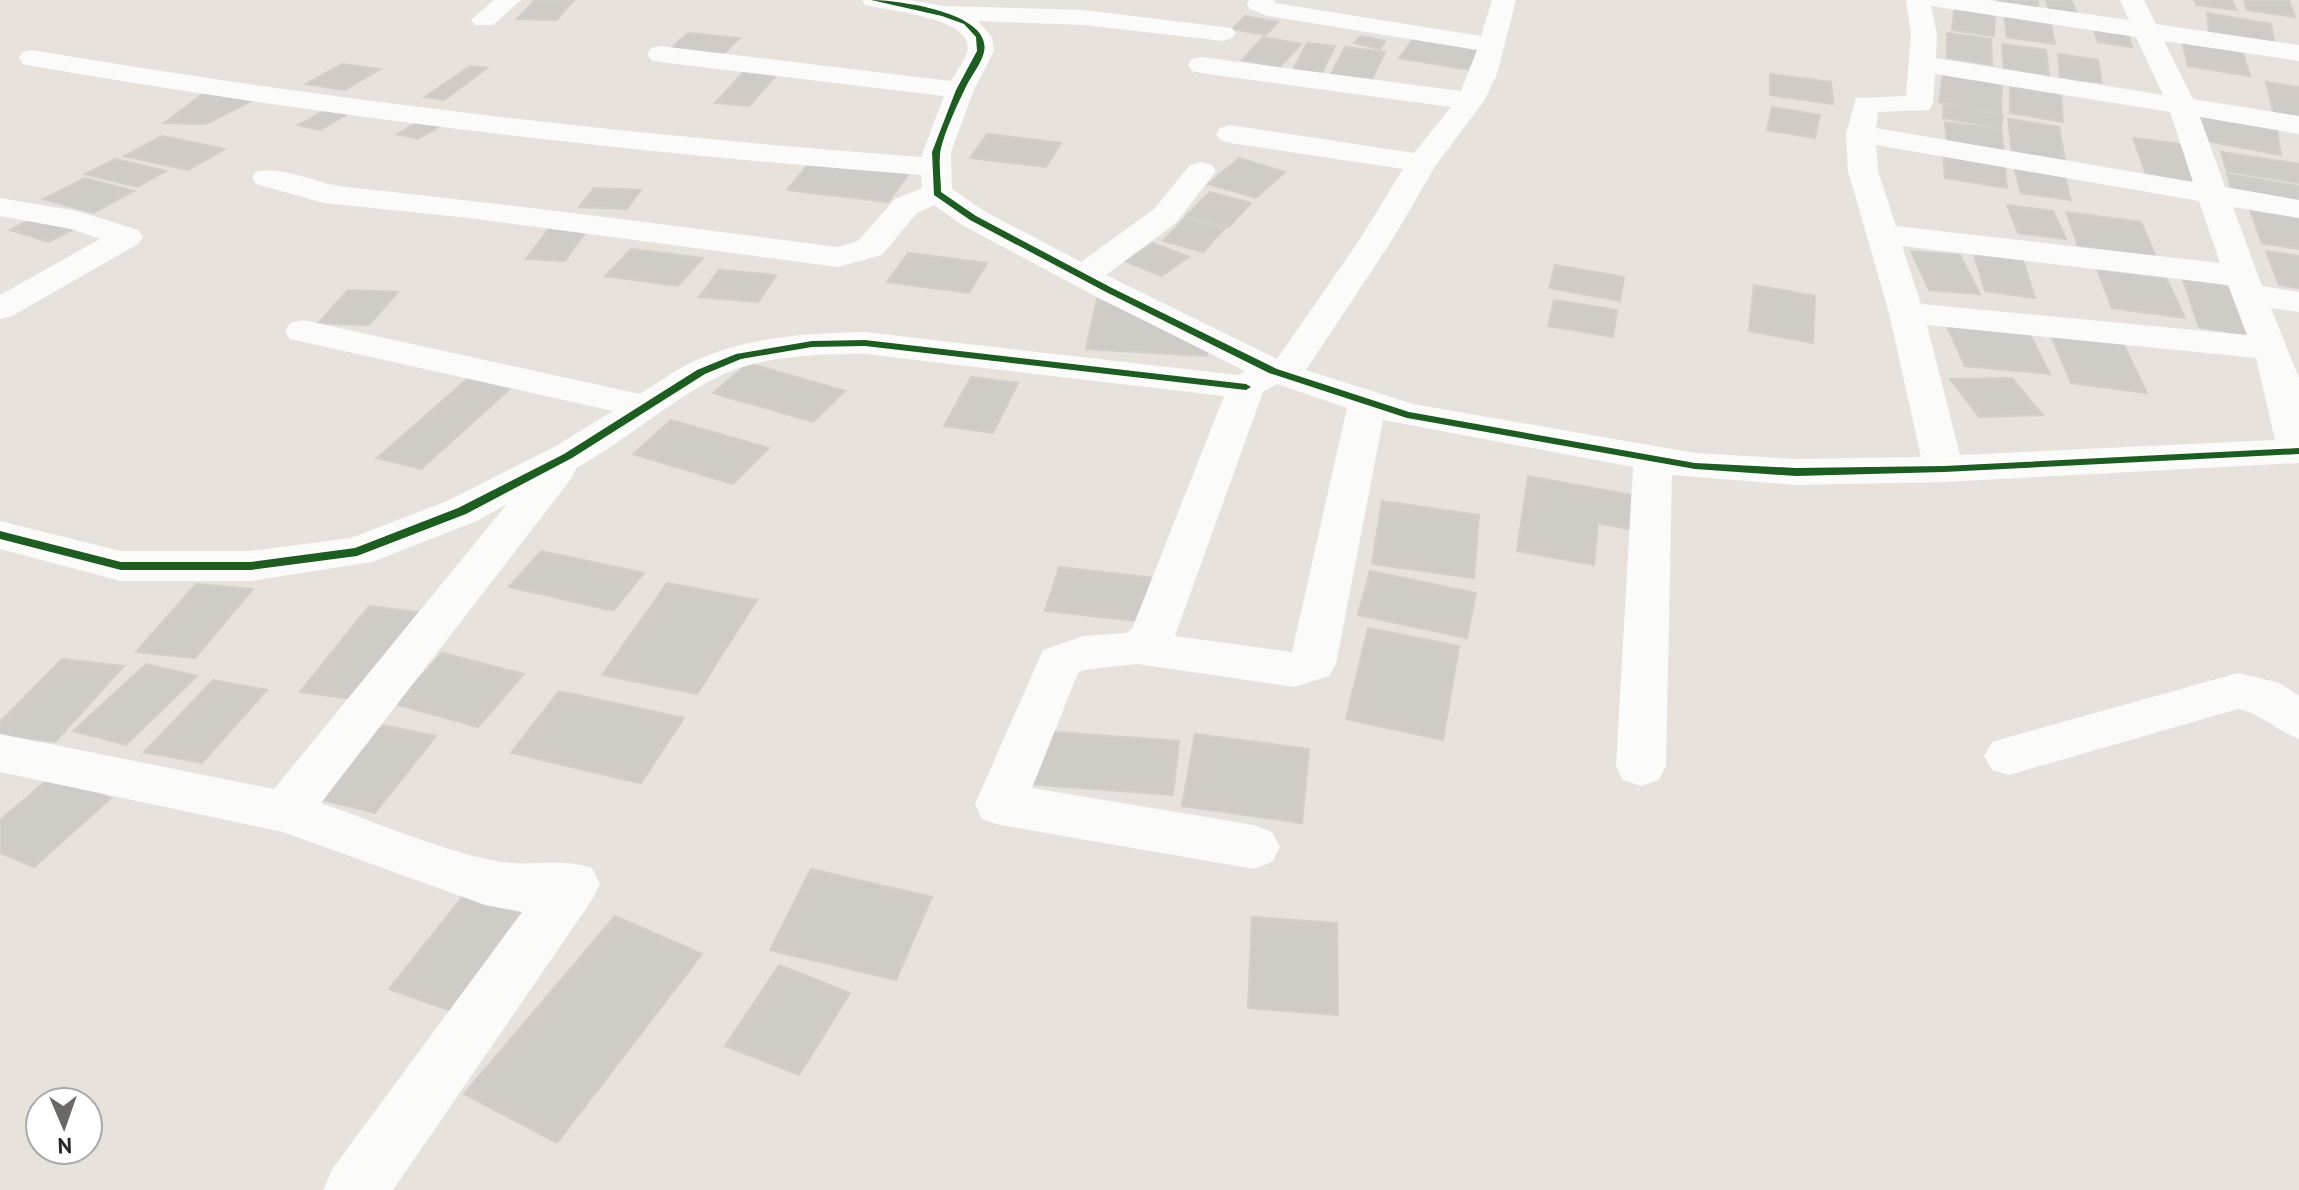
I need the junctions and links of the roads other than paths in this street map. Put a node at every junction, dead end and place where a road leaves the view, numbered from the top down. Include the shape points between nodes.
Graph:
1 (509, 0) edge
2 (874, 0) edge
3 (1262, 0) edge
4 (1504, 0) edge
5 (1918, 0) edge
6 (1937, 0) edge
7 (1011, 6) edge
8 (1069, 8) edge
9 (944, 14) junction
10 (2138, 14) edge
11 (484, 20) dead end
12 (1223, 33) dead end
13 (1491, 45) junction
14 (2299, 53) edge
15 (660, 54) dead end
16 (32, 58) dead end
17 (1923, 64) junction
18 (1201, 65) dead end
19 (960, 90) junction
20 (1470, 101) junction
21 (2182, 106) junction
22 (2299, 125) edge
23 (1230, 134) dead end
24 (1860, 134) junction
25 (1422, 163) junction
26 (1201, 171) dead end
27 (267, 178) dead end
28 (937, 180) junction
29 (2214, 195) junction
30 (0, 207) edge
31 (2299, 209) edge
32 (1881, 234) junction
33 (1084, 276) junction
34 (2245, 285) junction
35 (2299, 302) edge
36 (0, 309) edge
37 (1906, 313) junction
38 (303, 331) dead end
39 (2269, 348) junction
40 (1261, 380) junction
41 (1367, 402) junction
42 (643, 406) junction
43 (2298, 451) edge
44 (568, 456) junction
45 (1653, 458) junction
46 (1944, 469) junction
47 (0, 535) edge
48 (1140, 648) junction
49 (2299, 720) edge
50 (0, 753) edge
51 (2009, 756) dead end
52 (1641, 766) dead end
53 (285, 812) junction
54 (1254, 847) dead end
55 (355, 1190) edge

1 - 11 street
2 - 9 street
3 - 13 street via 1259,4 1268,9
4 - 13 street
5 - 17 street
6 - 10 street
7 - 8 street
7 - 9 street
8 - 12 street
9 - 19 street via 966,23 979,37 981,51
10 - 14 street
10 - 21 street
13 - 20 street
15 - 19 street
16 - 28 street via 207,88
17 - 21 street
17 - 24 street via 1919,104 1866,104
18 - 20 street
19 - 28 street via 936,152
20 - 25 street
21 - 22 street
21 - 29 street
23 - 25 street
24 - 29 street
24 - 32 street via 1863,171
25 - 40 street via 1289,367
26 - 33 street via 1165,216
27 - 28 street via 324,194 838,257 870,248
28 - 33 street via 973,218
29 - 31 street
29 - 34 street
30 - 36 street via 77,221 127,237
32 - 34 street
32 - 37 street
33 - 40 street
34 - 35 street
34 - 39 street
37 - 39 street
37 - 46 street
38 - 42 street
39 - 43 street
40 - 41 street
40 - 42 street via 865,343 812,344 739,356
40 - 48 street via 1151,639
41 - 45 street via 1407,415
41 - 48 street via 1313,664 1294,670
42 - 44 street
43 - 46 street
44 - 47 street via 462,511 357,552 251,566 121,566
44 - 53 street
45 - 46 street via 1796,472
45 - 52 street
48 - 54 street via 1085,650 1059,662 1000,804
49 - 51 street via 2263,696 2238,691
50 - 53 street
53 - 55 street via 485,882 519,889 573,884

